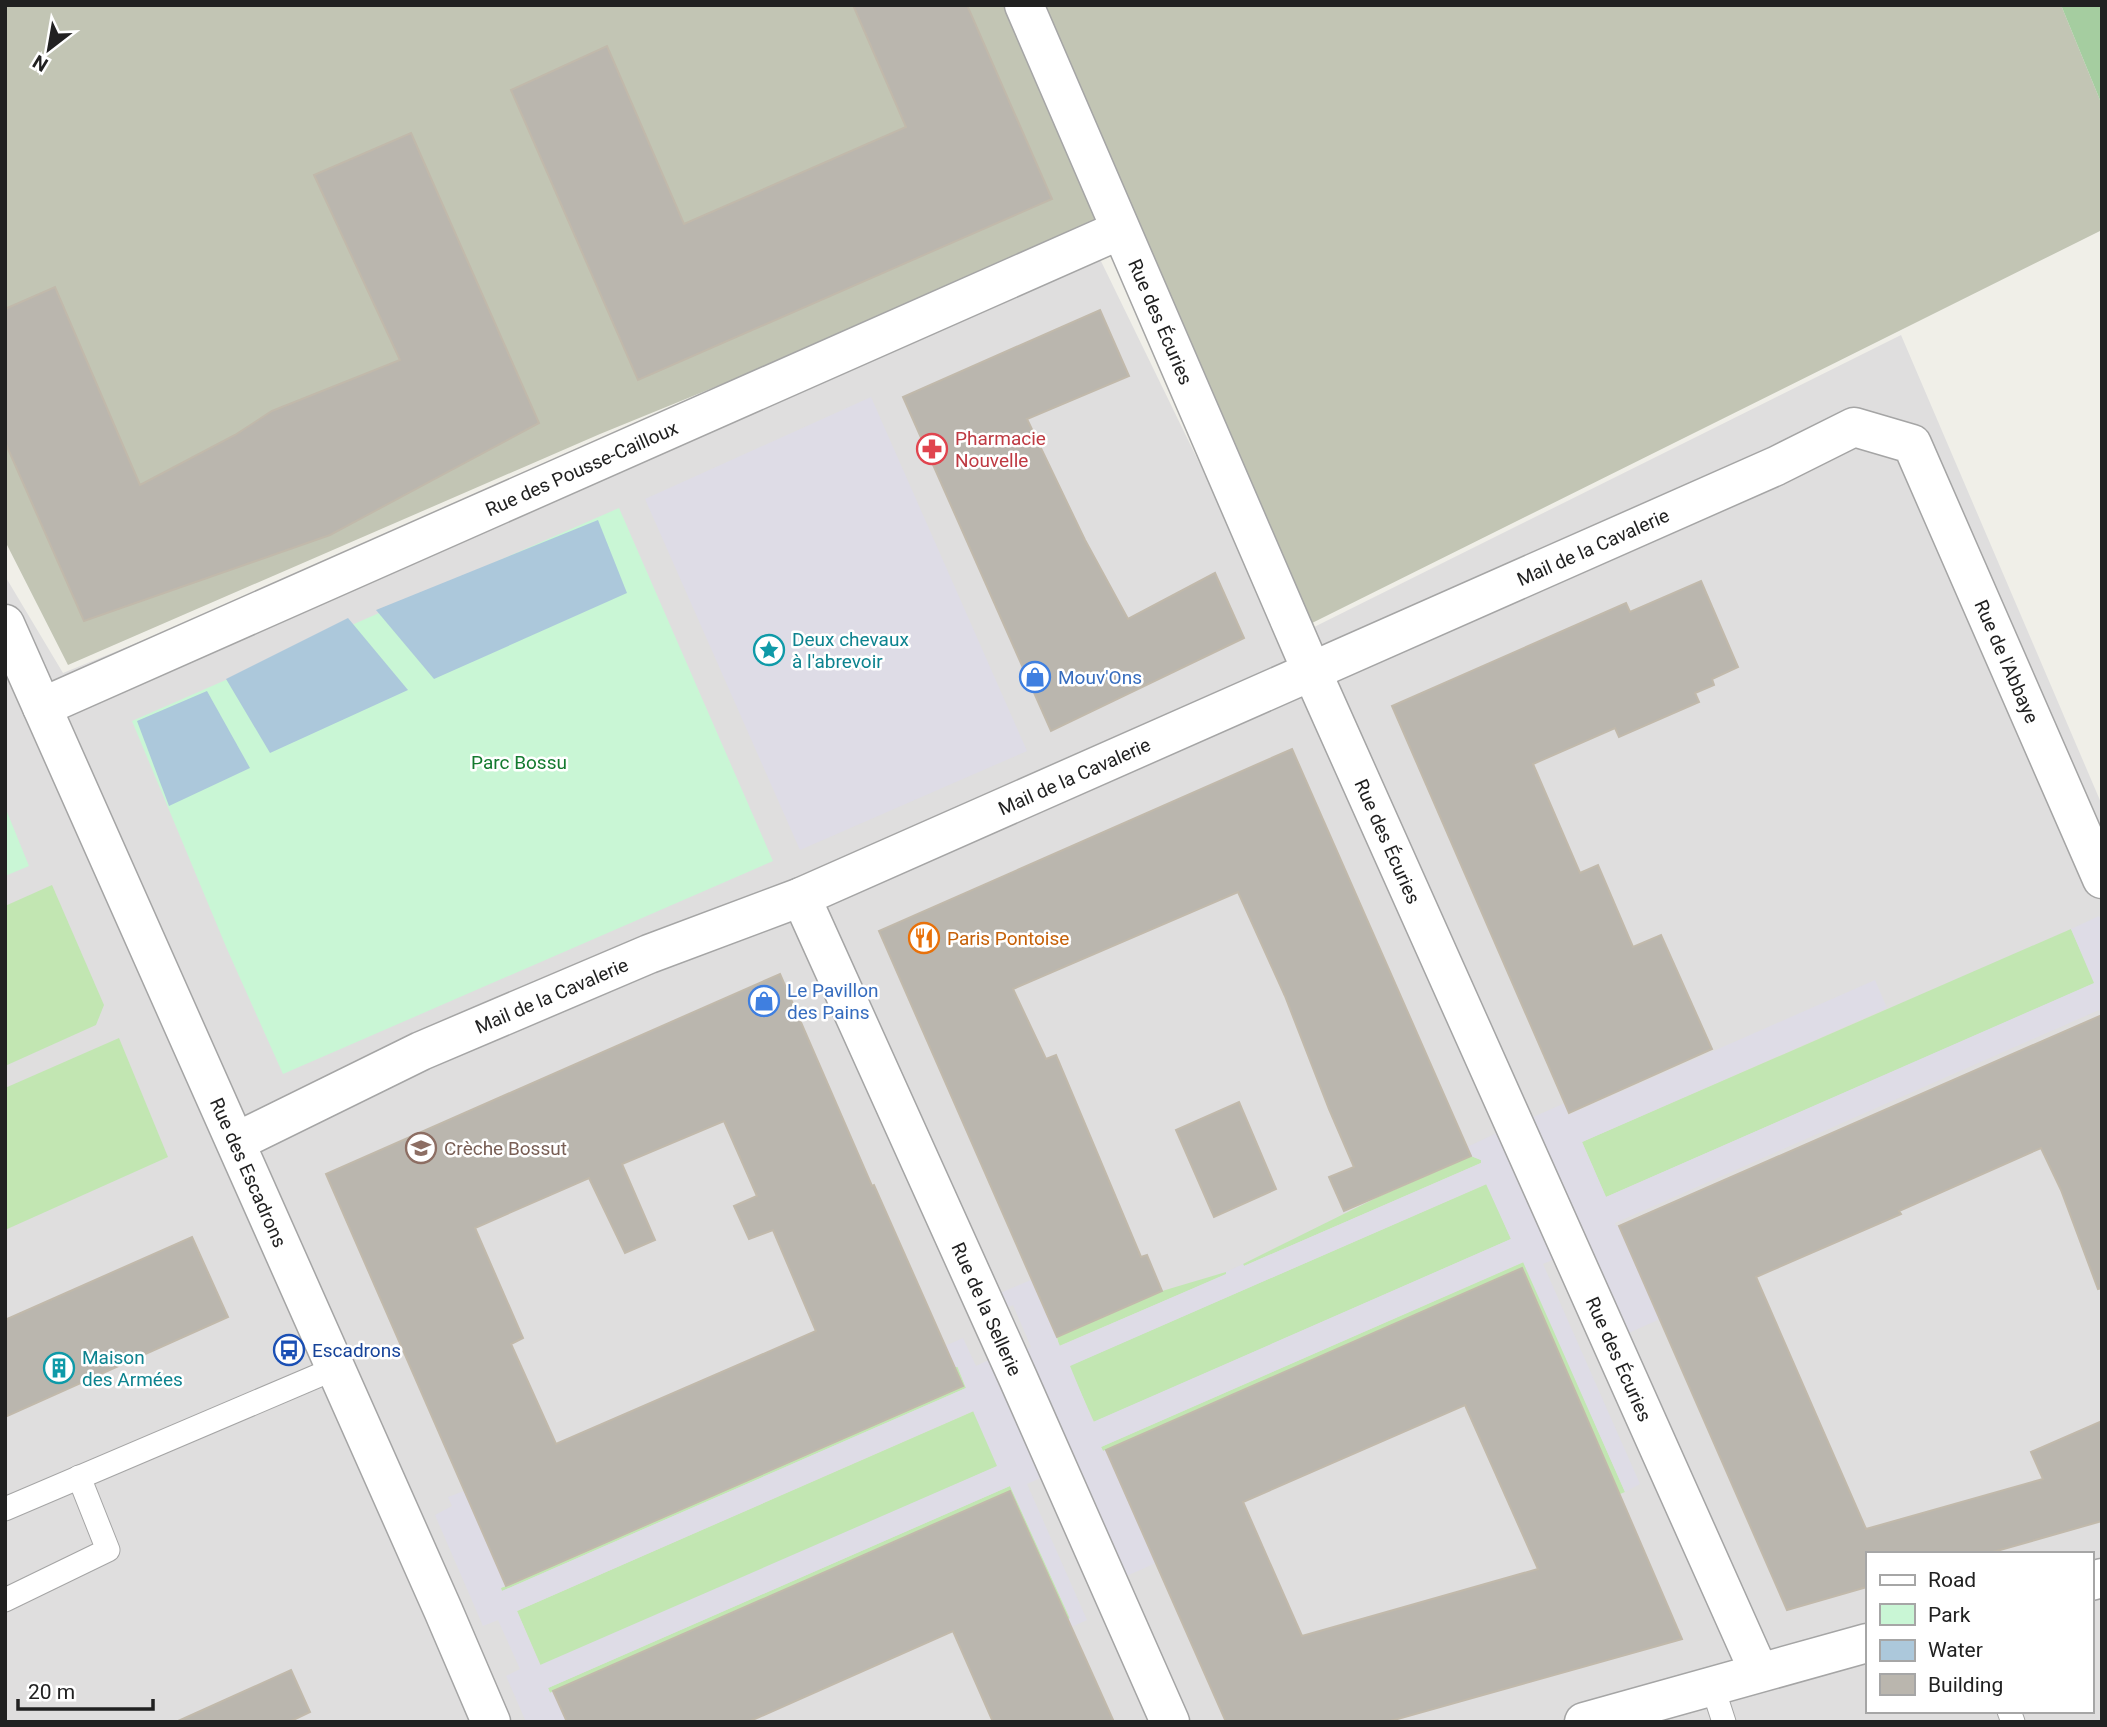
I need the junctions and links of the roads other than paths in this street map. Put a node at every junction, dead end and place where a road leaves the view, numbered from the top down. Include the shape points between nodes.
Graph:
1 (1024, 5) edge
2 (1120, 230) junction
3 (1912, 444) joint
4 (5, 624) edge
5 (1312, 671) junction
6 (42, 707) junction
7 (2102, 879) edge
8 (801, 897) junction
9 (236, 1142) junction
10 (336, 1368) junction
11 (79, 1477) junction
12 (5, 1509) edge
13 (5, 1600) edge
14 (1866, 1643) edge
15 (1759, 1672) junction
16 (1712, 1685) junction
17 (491, 1722) edge
18 (1170, 1722) edge
19 (1584, 1722) edge
20 (1724, 1722) edge

1 - 2 street, Rue des Écuries
2 - 5 street, Rue des Écuries
2 - 6 street, Rue des Pousse-Cailloux
3 - 5 street, Mail de la Cavalerie via 1854,427 1776,466
3 - 7 street, Rue de l'Abbaye
4 - 6 street, Rue des Escadrons
5 - 8 street, Mail de la Cavalerie
5 - 15 street, Rue des Écuries
6 - 9 street, Rue des Escadrons
8 - 9 street, Mail de la Cavalerie via 649,954 421,1051
8 - 18 street, Rue de la Sellerie
9 - 10 street, Rue des Escadrons
10 - 11 lane
10 - 17 street, Rue des Escadrons
11 - 12 lane
11 - 13 lane via 108,1550
14 - 15 street
15 - 16 street
16 - 19 street
16 - 20 lane

